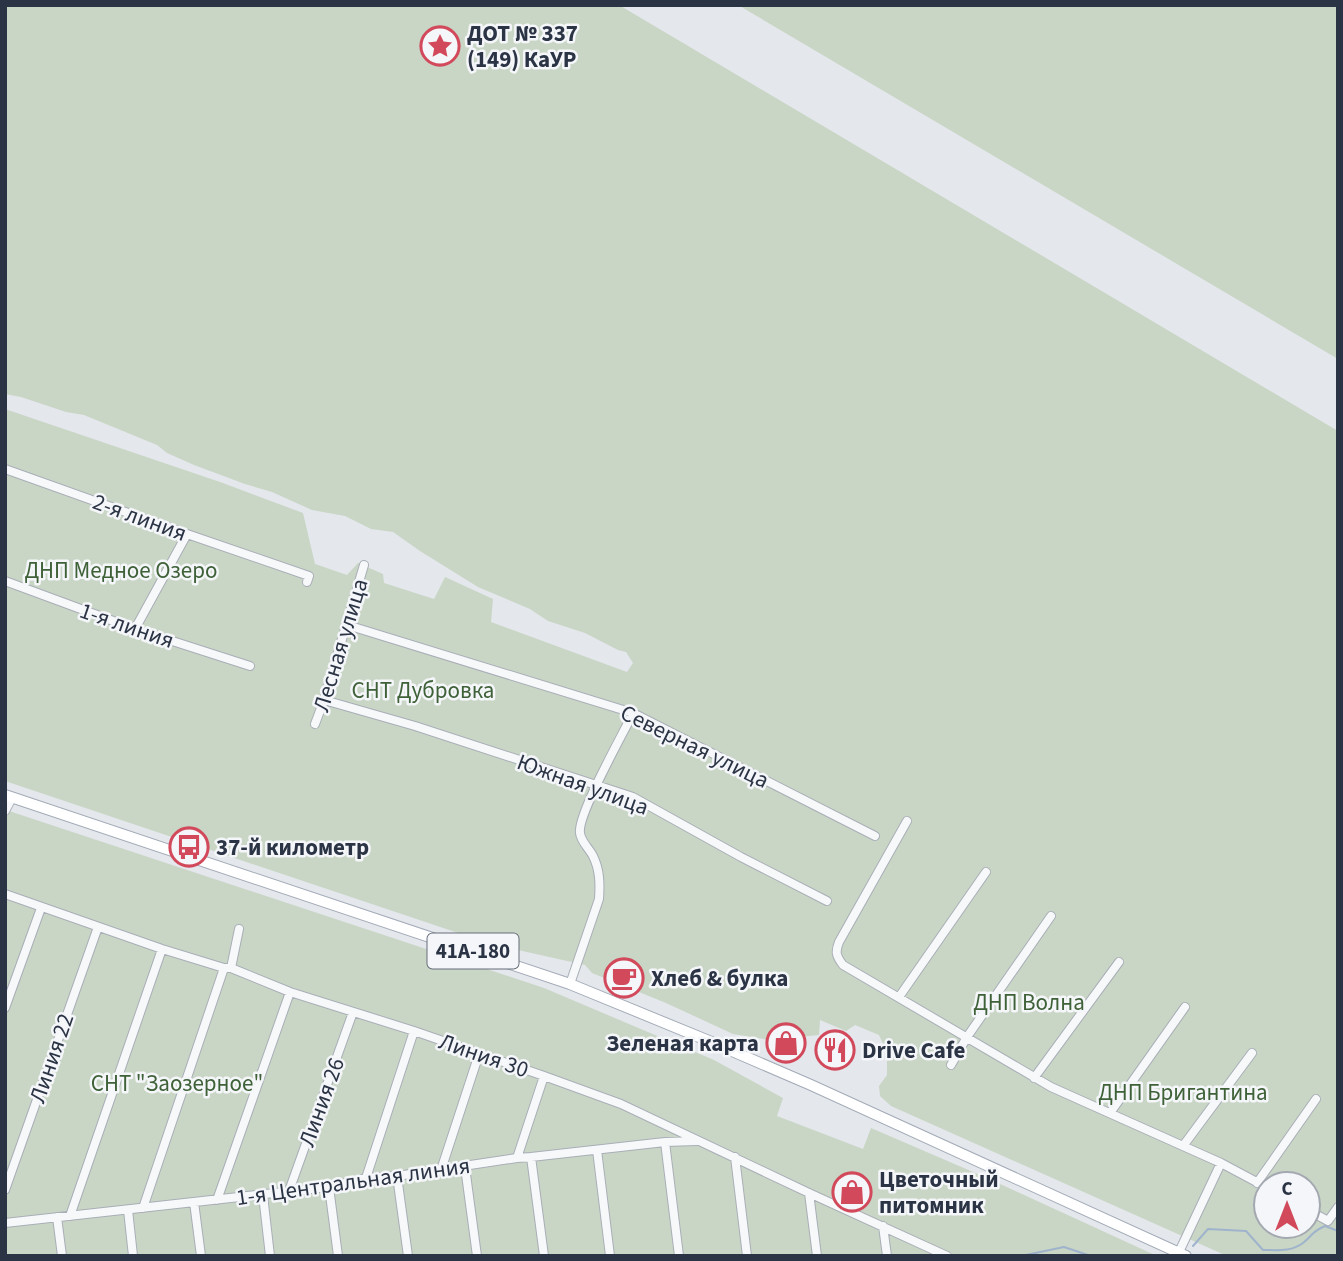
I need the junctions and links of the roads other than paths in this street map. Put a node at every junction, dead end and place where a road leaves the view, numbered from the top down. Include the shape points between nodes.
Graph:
1 (5, 469) edge
2 (187, 534) junction
3 (365, 565) dead end
4 (5, 581) edge
5 (307, 582) dead end
6 (347, 625) junction
7 (135, 629) junction
8 (250, 666) dead end
9 (324, 699) junction
10 (634, 713) junction
11 (315, 724) dead end
12 (597, 785) junction
13 (8, 797) edge
14 (5, 811) edge
15 (908, 821) dead end
16 (875, 836) dead end
17 (986, 872) dead end
18 (5, 894) edge
19 (827, 901) dead end
20 (41, 908) junction
21 (1051, 916) dead end
22 (98, 927) junction
23 (239, 929) dead end
24 (162, 949) junction
25 (1119, 962) dead end
26 (228, 968) junction
27 (570, 984) junction
28 (290, 992) junction
29 (899, 997) junction
30 (1185, 1007) dead end
31 (5, 1008) edge
32 (353, 1012) junction
33 (414, 1031) junction
34 (967, 1037) junction
35 (1252, 1053) dead end
36 (479, 1054) junction
37 (951, 1065) dead end
38 (544, 1076) junction
39 (1034, 1078) junction
40 (1316, 1099) dead end
41 (1110, 1113) junction
42 (700, 1140) junction
43 (665, 1142) junction
44 (1183, 1146) junction
45 (597, 1150) junction
46 (531, 1157) junction
47 (735, 1157) junction
48 (517, 1158) junction
49 (1221, 1163) junction
50 (465, 1167) junction
51 (441, 1170) junction
52 (1271, 1170) edge
53 (397, 1176) junction
54 (366, 1178) junction
55 (1252, 1180) edge
56 (329, 1187) junction
57 (5, 1190) edge
58 (289, 1191) junction
59 (808, 1193) junction
60 (263, 1195) junction
61 (217, 1200) junction
62 (194, 1202) junction
63 (1338, 1207) edge
64 (143, 1209) junction
65 (128, 1210) junction
66 (70, 1216) junction
67 (57, 1217) junction
68 (1322, 1218) edge
69 (5, 1223) edge
70 (883, 1226) junction
71 (1183, 1254) edge
72 (62, 1256) edge
73 (133, 1256) edge
74 (201, 1256) edge
75 (270, 1256) edge
76 (338, 1256) edge
77 (408, 1256) edge
78 (477, 1256) edge
79 (544, 1256) edge
80 (610, 1256) edge
81 (679, 1256) edge
82 (747, 1256) edge
83 (817, 1256) edge
84 (887, 1256) edge
85 (947, 1256) edge

1 - 2 street, 2-я линия
2 - 5 street, 2-я линия via 309,576
2 - 7 street
3 - 6 street, Лесная улица
4 - 7 street, 1-я линия
6 - 9 street, Лесная улица
6 - 10 street, Северная улица
7 - 8 street, 1-я линия
9 - 11 street, Лесная улица
9 - 12 street, Южная улица
10 - 12 street
10 - 16 street, Северная улица
12 - 19 street, Южная улица via 633,797
12 - 27 street via 580,835 599,874 599,899
13 - 14 street
13 - 27 main road, 41А-180
15 - 29 street via 836,951 843,965
17 - 29 street
18 - 20 street, Линия 30
20 - 22 street, Линия 30
20 - 31 street
21 - 34 street
22 - 24 street, Линия 30
22 - 57 street, Линия 22
23 - 26 street
24 - 26 street, Линия 30
24 - 66 street
25 - 39 street
26 - 28 street, Линия 30
26 - 64 street
27 - 71 main road, 41А-180 via 709,1041
28 - 32 street, Линия 30
28 - 61 street
29 - 34 street
30 - 41 street
32 - 33 street, Линия 30
32 - 58 street, Линия 26
33 - 36 street, Линия 30
33 - 54 street
34 - 37 street
34 - 39 street
35 - 44 street
36 - 38 street, Линия 30
36 - 51 street
38 - 42 street, Линия 30
38 - 48 street
39 - 41 street
40 - 52 street
41 - 44 street
42 - 43 street, 1-я Центральная линия
42 - 47 street, Линия 30
43 - 45 street, 1-я Центральная линия
43 - 81 street
44 - 49 street
45 - 46 street, 1-я Центральная линия
45 - 80 street
46 - 48 street, 1-я Центральная линия
46 - 79 street
47 - 59 street, Линия 30
47 - 82 street
48 - 50 street, 1-я Центральная линия
49 - 55 street
49 - 71 street
50 - 51 street, 1-я Центральная линия
50 - 78 street
51 - 53 street, 1-я Центральная линия
53 - 54 street, 1-я Центральная линия
53 - 77 street
54 - 56 street, 1-я Центральная линия
56 - 58 street, 1-я Центральная линия
56 - 76 street
58 - 60 street, 1-я Центральная линия
59 - 70 street, Линия 30
59 - 83 street
60 - 61 street, 1-я Центральная линия
60 - 75 street
61 - 62 street, 1-я Центральная линия
62 - 64 street, 1-я Центральная линия
62 - 74 street
63 - 68 street via 1328,1221
64 - 65 street, 1-я Центральная линия
65 - 66 street, 1-я Центральная линия
65 - 73 street
66 - 67 street, 1-я Центральная линия
67 - 69 street, 1-я Центральная линия
67 - 72 street
70 - 84 street
70 - 85 street, Линия 30

